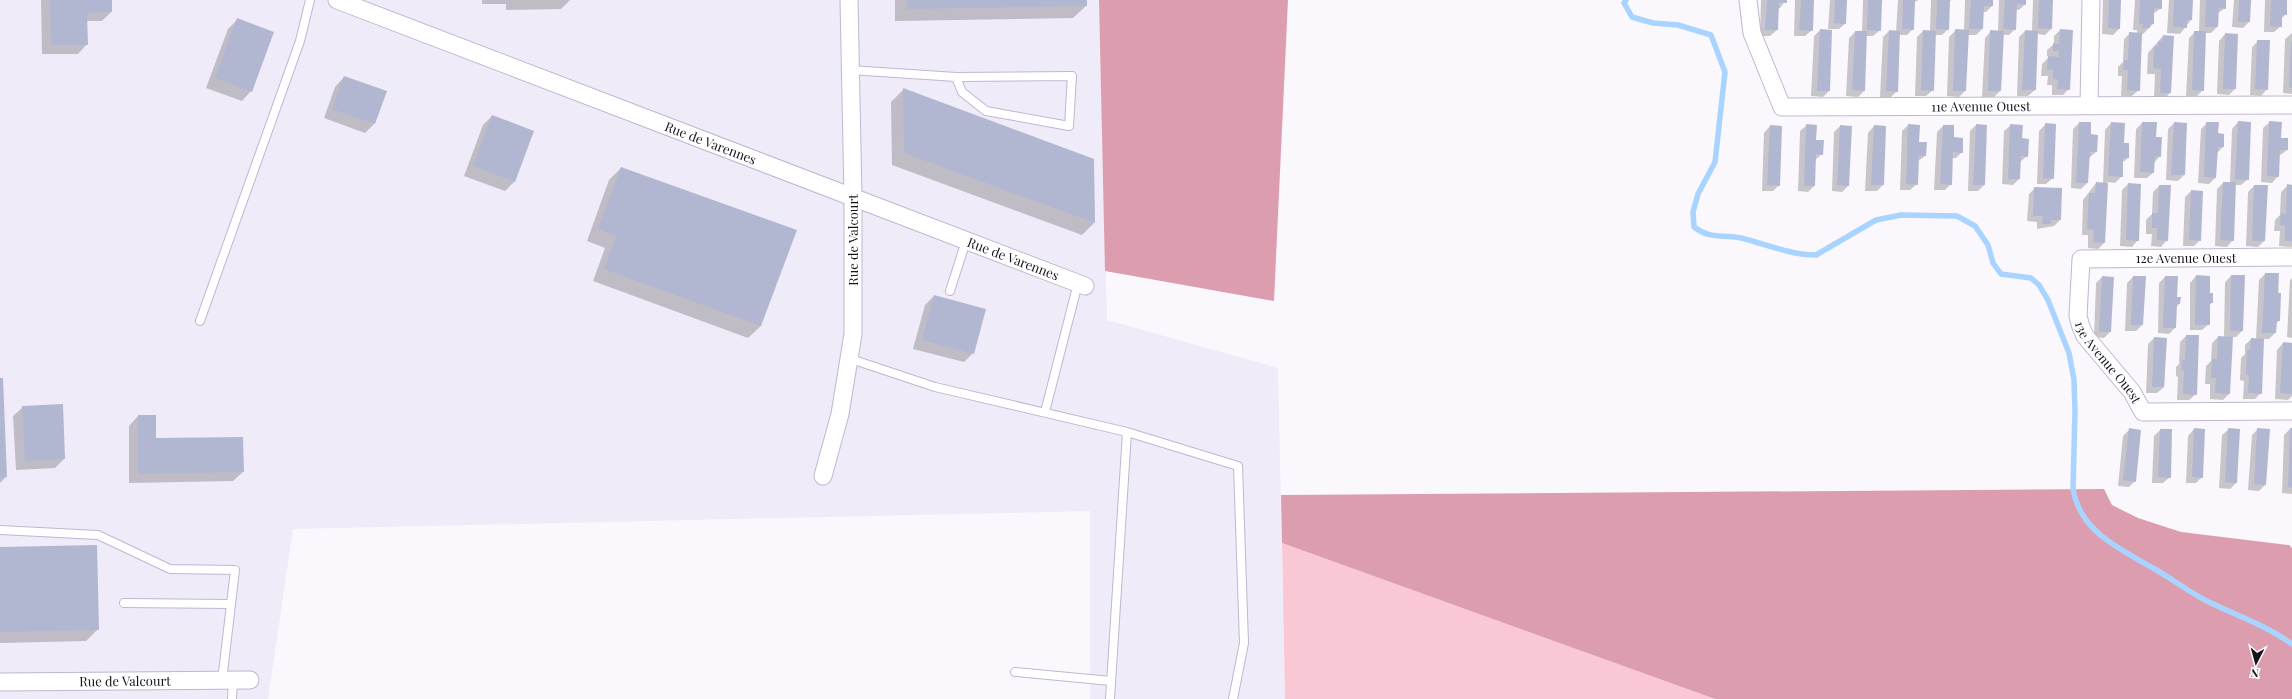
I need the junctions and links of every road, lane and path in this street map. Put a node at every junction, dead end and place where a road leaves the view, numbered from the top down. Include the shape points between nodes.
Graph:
1 (310, 0) edge
2 (337, 0) edge
3 (849, 0) edge
4 (1748, 0) edge
5 (2091, 0) edge
6 (850, 70) junction
7 (956, 77) junction
8 (2088, 105) junction
9 (2292, 105) edge
10 (853, 197) junction
11 (966, 241) junction
12 (2292, 257) edge
13 (2081, 258) joint
14 (1081, 284) joint
15 (950, 290) dead end
16 (200, 321) dead end
17 (851, 359) junction
18 (2292, 411) edge
19 (1045, 412) junction
20 (1128, 432) junction
21 (823, 476) dead end
22 (0, 530) edge
23 (124, 603) dead end
24 (231, 604) junction
25 (1015, 672) dead end
26 (250, 680) dead end
27 (228, 681) junction
28 (1111, 681) junction
29 (0, 682) edge
30 (232, 699) edge
31 (1110, 699) edge
32 (1233, 699) edge

1 - 16 lane via 300,41
2 - 10 street, Rue de Varennes
3 - 6 street, Rue de Valcourt
4 - 8 street, 11e Avenue Ouest via 1752,32 1782,107
5 - 8 street
6 - 7 lane
6 - 10 street, Rue de Valcourt
7 - 7 lane via 1072,76 1069,126 986,111 962,92
8 - 9 street, 11e Avenue Ouest
10 - 11 street, Rue de Varennes
10 - 17 street, Rue de Valcourt
11 - 14 street, Rue de Varennes
11 - 15 lane
12 - 13 street, 12e Avenue Ouest
13 - 18 street, 13e Avenue Ouest via 2078,316 2081,327 2085,336 2132,392 2143,412
14 - 19 lane
17 - 19 lane via 935,386
17 - 21 street, Rue de Valcourt via 840,414
19 - 20 lane
20 - 28 lane
20 - 32 lane via 1238,466 1244,643
22 - 24 lane via 98,535 170,569 235,570
23 - 24 lane
24 - 27 lane
25 - 28 lane
26 - 27 street, Rue de Valcourt
27 - 29 street, Rue de Valcourt
27 - 30 lane
28 - 31 lane

